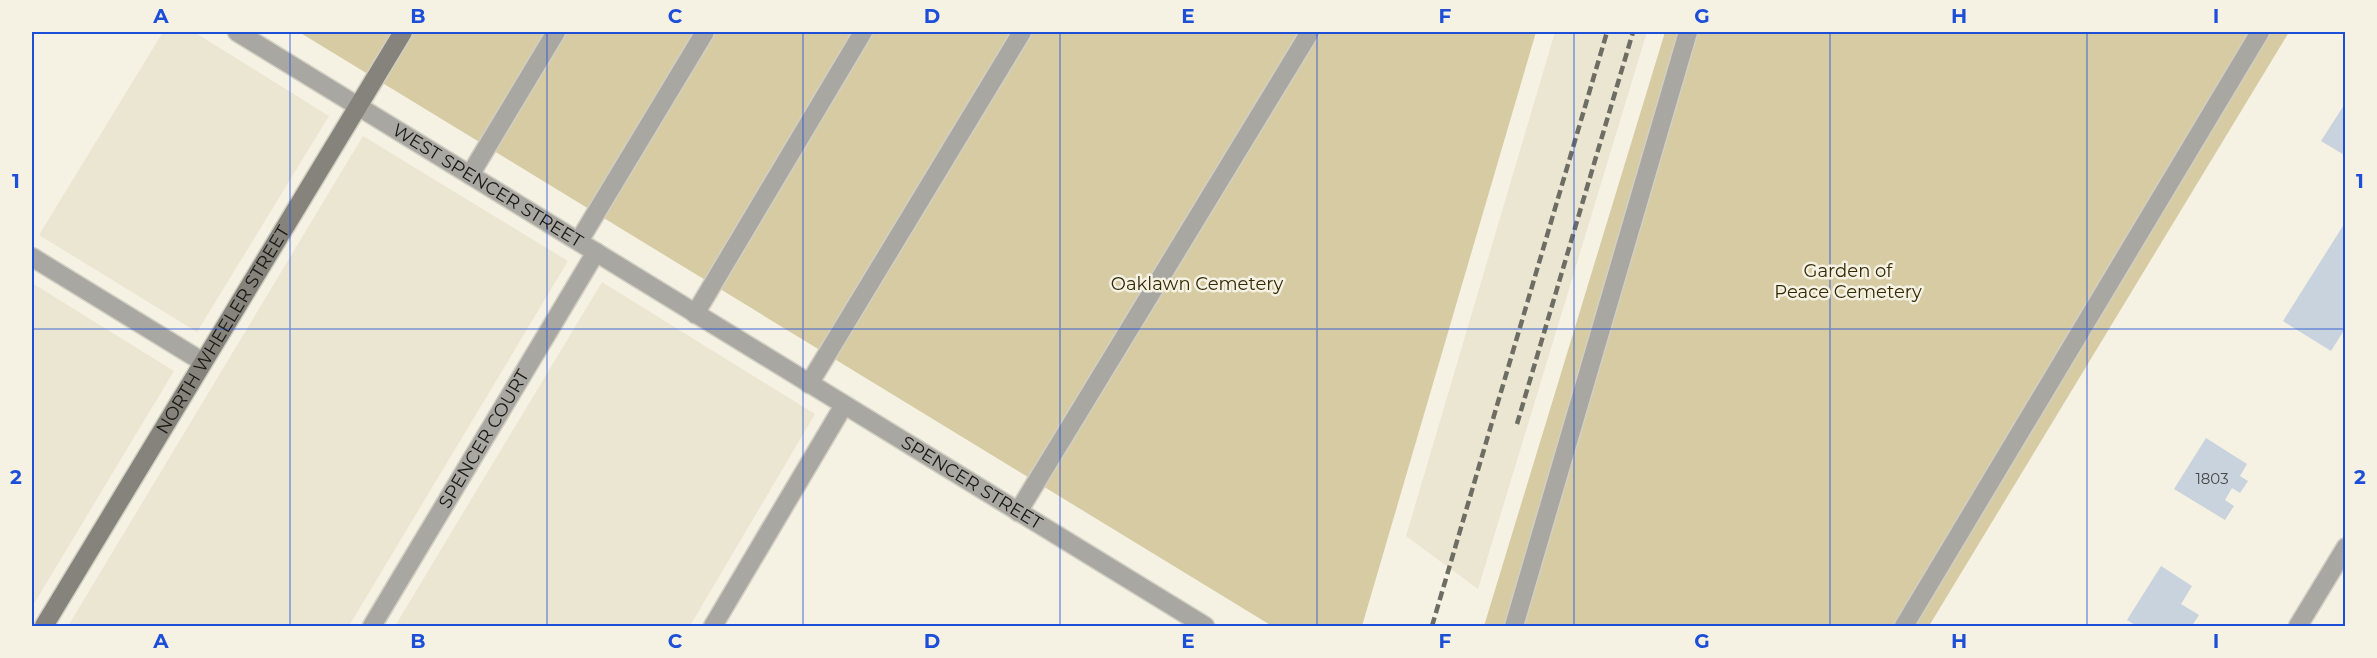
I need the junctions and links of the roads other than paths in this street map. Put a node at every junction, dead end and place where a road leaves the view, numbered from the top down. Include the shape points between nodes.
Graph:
1 (237, 32) edge
2 (403, 32) edge
3 (556, 32) edge
4 (705, 32) edge
5 (863, 32) edge
6 (1022, 32) edge
7 (1310, 32) edge
8 (1688, 32) edge
9 (2260, 32) edge
10 (358, 107) junction
11 (470, 175) junction
12 (579, 241) junction
13 (596, 252) junction
14 (32, 257) edge
15 (695, 314) junction
16 (738, 341) joint
17 (203, 362) junction
18 (809, 384) junction
19 (843, 405) junction
20 (1018, 512) junction
21 (2346, 547) edge
22 (44, 627) edge
23 (372, 627) edge
24 (713, 627) edge
25 (1205, 627) edge
26 (1514, 627) edge
27 (1904, 627) edge
28 (2298, 627) edge

1 - 10 street, WEST SPENCER STREET
2 - 10 main road, NORTH WHEELER STREET
3 - 11 street
4 - 12 street
5 - 15 street
6 - 18 street
7 - 20 street
8 - 26 street
9 - 27 street
10 - 11 street, WEST SPENCER STREET
10 - 17 main road, NORTH WHEELER STREET
11 - 12 street, WEST SPENCER STREET
12 - 13 street, WEST SPENCER STREET
13 - 15 street, WEST SPENCER STREET
13 - 23 street, SPENCER COURT
14 - 17 street
15 - 16 street, WEST SPENCER STREET
16 - 18 street, SPENCER STREET
17 - 22 main road, NORTH WHEELER STREET
18 - 19 street, SPENCER STREET
19 - 20 street, SPENCER STREET
19 - 24 street
20 - 25 street, SPENCER STREET
21 - 28 street

